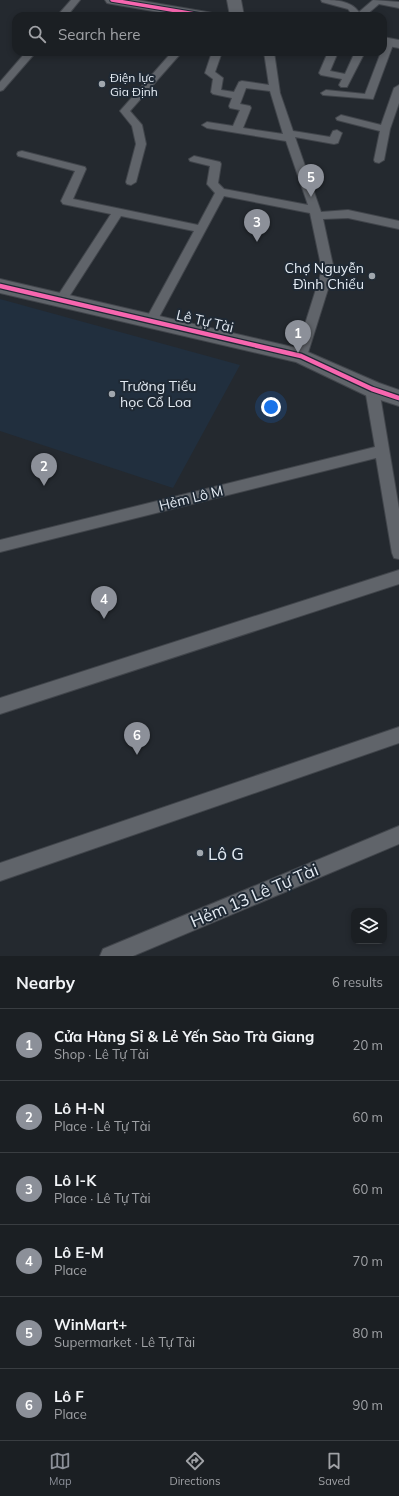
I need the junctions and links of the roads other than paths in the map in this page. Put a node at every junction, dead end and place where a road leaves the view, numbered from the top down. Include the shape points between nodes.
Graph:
1 (76, 0) edge
2 (112, 0) edge
3 (234, 0) edge
4 (325, 0) edge
5 (130, 1) edge
6 (353, 3) edge
7 (399, 5) edge
8 (66, 12) edge
9 (186, 12) edge
10 (236, 12) edge
11 (364, 12) edge
12 (28, 56) edge
13 (173, 56) edge
14 (216, 56) edge
15 (270, 56) edge
16 (331, 56) edge
17 (358, 56) edge
18 (385, 56) edge
19 (347, 77) junction
20 (0, 88) edge
21 (399, 88) edge
22 (274, 89) junction
23 (326, 94) dead end
24 (343, 94) junction
25 (238, 96) junction
26 (341, 118) dead end
27 (207, 124) dead end
28 (237, 129) junction
29 (385, 129) junction
30 (337, 133) dead end
31 (289, 136) junction
32 (22, 154) dead end
33 (194, 159) dead end
34 (379, 160) dead end
35 (131, 182) dead end
36 (221, 192) junction
37 (118, 212) junction
38 (315, 213) junction
39 (399, 225) edge
40 (200, 229) junction
41 (0, 286) edge
42 (61, 300) junction
43 (151, 321) junction
44 (301, 356) junction
45 (372, 389) junction
46 (399, 398) edge
47 (382, 451) junction
48 (398, 545) edge
49 (0, 546) edge
50 (399, 577) edge
51 (0, 706) edge
52 (399, 735) edge
53 (399, 835) edge
54 (0, 872) edge
55 (110, 956) edge

1 - 8 lane
2 - 5 street
3 - 10 street
4 - 6 lane
5 - 9 street
7 - 11 lane via 377,1
12 - 20 lane
13 - 35 lane via 125,111 137,125 141,144
14 - 25 lane via 210,73 218,78 216,92
15 - 22 lane
16 - 19 lane via 324,73
17 - 19 lane
18 - 24 lane via 369,97
19 - 24 lane
21 - 29 lane
22 - 25 lane via 242,84
22 - 31 lane
23 - 24 lane
25 - 28 lane via 234,106 246,108
26 - 29 lane
27 - 28 lane
28 - 31 lane
29 - 34 lane
30 - 31 lane via 334,141
31 - 38 lane
32 - 37 lane via 81,169 67,201
33 - 36 lane via 216,164 212,184
36 - 38 lane
36 - 40 lane
37 - 40 lane
37 - 42 lane
38 - 39 lane via 348,214
38 - 44 lane via 328,270
40 - 43 lane
41 - 42 street, Lê Tự Tài
42 - 43 street, Lê Tự Tài
43 - 44 street, Lê Tự Tài
44 - 45 street, Lê Tự Tài
45 - 46 street, Lê Tự Tài
45 - 47 lane
47 - 48 lane
47 - 49 lane, Hẻm Lô M
50 - 51 lane
52 - 54 lane
53 - 55 lane, Hẻm 13 Lê Tự Tài

